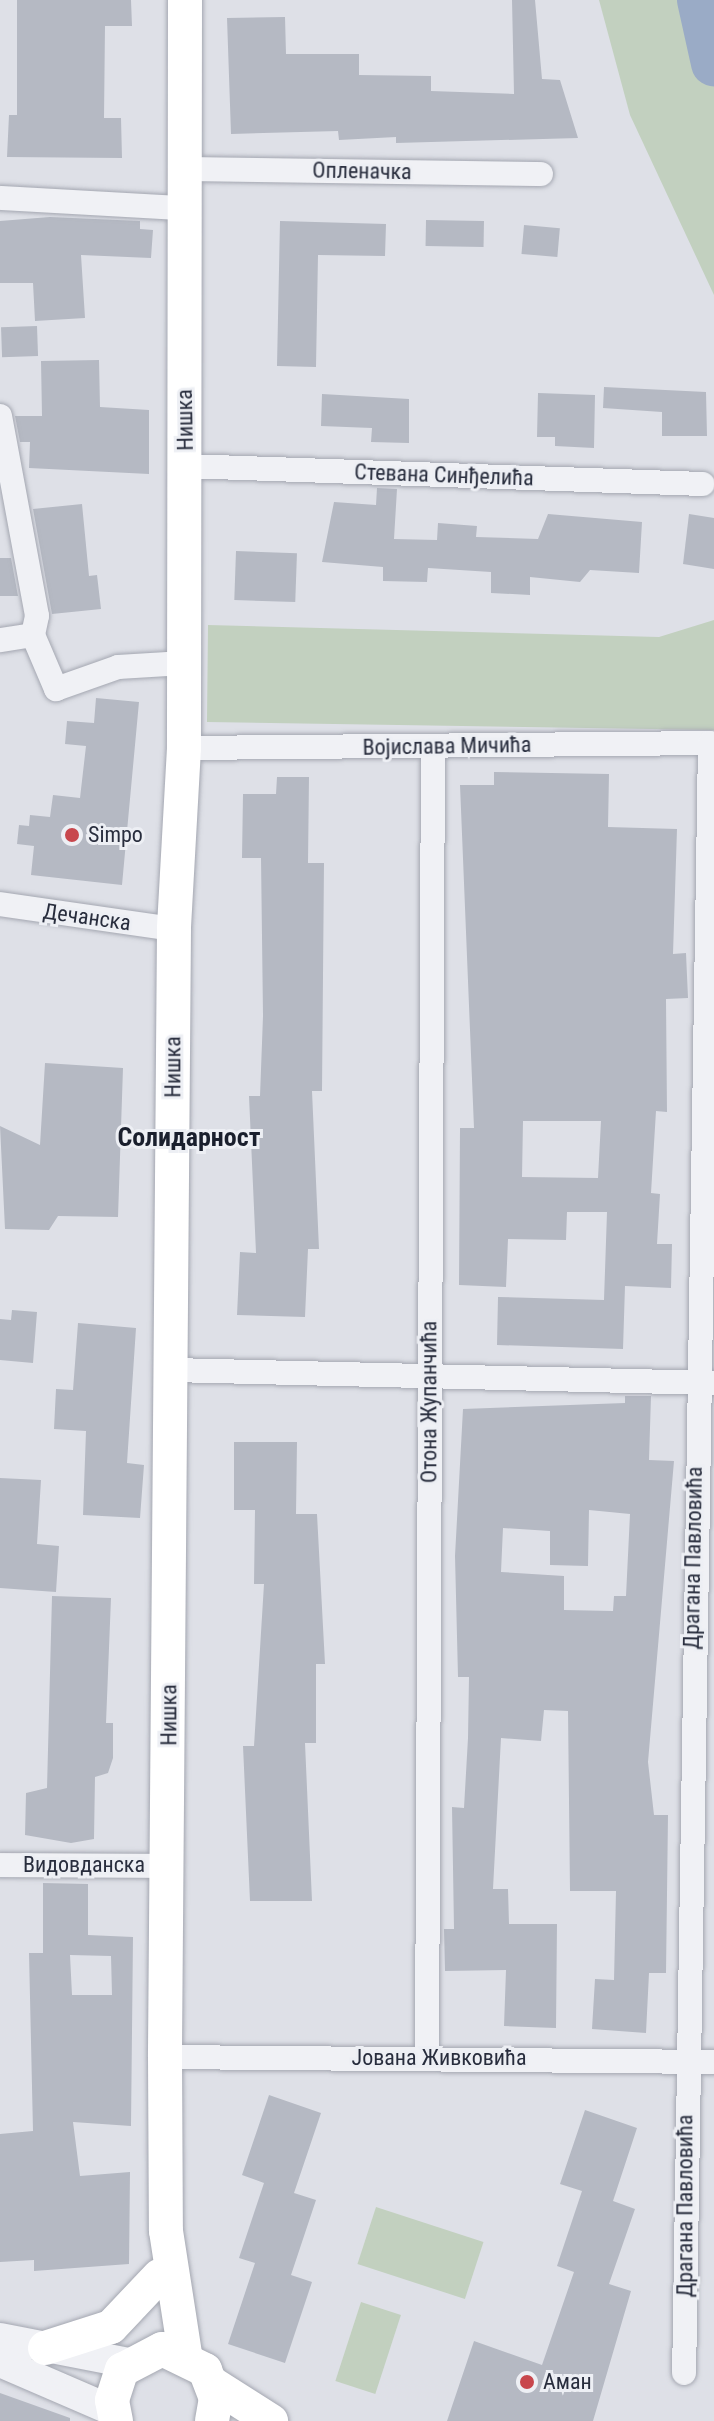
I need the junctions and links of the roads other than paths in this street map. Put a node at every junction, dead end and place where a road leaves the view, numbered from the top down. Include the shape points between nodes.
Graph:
1 (185, 0) edge
2 (182, 169) junction
3 (541, 174) dead end
4 (0, 198) edge
5 (181, 208) junction
6 (0, 416) edge
7 (185, 466) junction
8 (703, 484) dead end
9 (33, 635) junction
10 (0, 640) edge
11 (184, 663) junction
12 (710, 743) joint
13 (433, 747) junction
14 (184, 748) junction
15 (0, 904) edge
16 (174, 929) junction
17 (171, 1370) junction
18 (430, 1375) junction
19 (705, 1383) edge
20 (0, 1865) edge
21 (169, 1866) junction
22 (165, 2057) junction
23 (427, 2058) junction
24 (686, 2061) junction
25 (714, 2062) edge
26 (166, 2231) junction
27 (159, 2276) junction
28 (0, 2338) edge
29 (45, 2348) junction
30 (185, 2354) junction
31 (140, 2357) junction
32 (0, 2362) edge
33 (684, 2373) dead end
34 (213, 2384) junction
35 (114, 2416) edge
36 (212, 2421) edge
37 (271, 2421) edge

1 - 2 main road, Нишка
2 - 3 street, Опленачка
2 - 5 main road, Нишка
4 - 5 street
5 - 7 main road, Нишка
6 - 9 street via 33,582
7 - 8 street, Стевана Синђелића
7 - 11 main road, Нишка
9 - 10 street
9 - 11 street via 56,689 118,667
11 - 14 main road, Нишка
12 - 13 street, Војислава Мичића
12 - 19 street, Драгана Павловића
13 - 14 street, Војислава Мичића
13 - 18 street, Отона Жупанчића
14 - 16 main road, Нишка
15 - 16 street, Дечанска
16 - 17 main road, Нишка
17 - 18 street
17 - 21 main road, Нишка
18 - 19 street
18 - 23 street, Отона Жупанчића
19 - 24 street, Драгана Павловића
20 - 21 street, Видовданска
21 - 22 main road, Нишка
22 - 23 street, Јована Живковића
22 - 26 main road, Нишка
23 - 24 street, Јована Живковића
24 - 25 street, Јована Живковића
24 - 33 street, Драгана Павловића
26 - 27 main road
26 - 30 main road
27 - 29 main road via 111,2327
27 - 31 main road
28 - 29 street
29 - 31 street
30 - 31 main road
30 - 34 main road
31 - 35 main road via 117,2379
32 - 35 street
34 - 36 main road
34 - 37 main road

